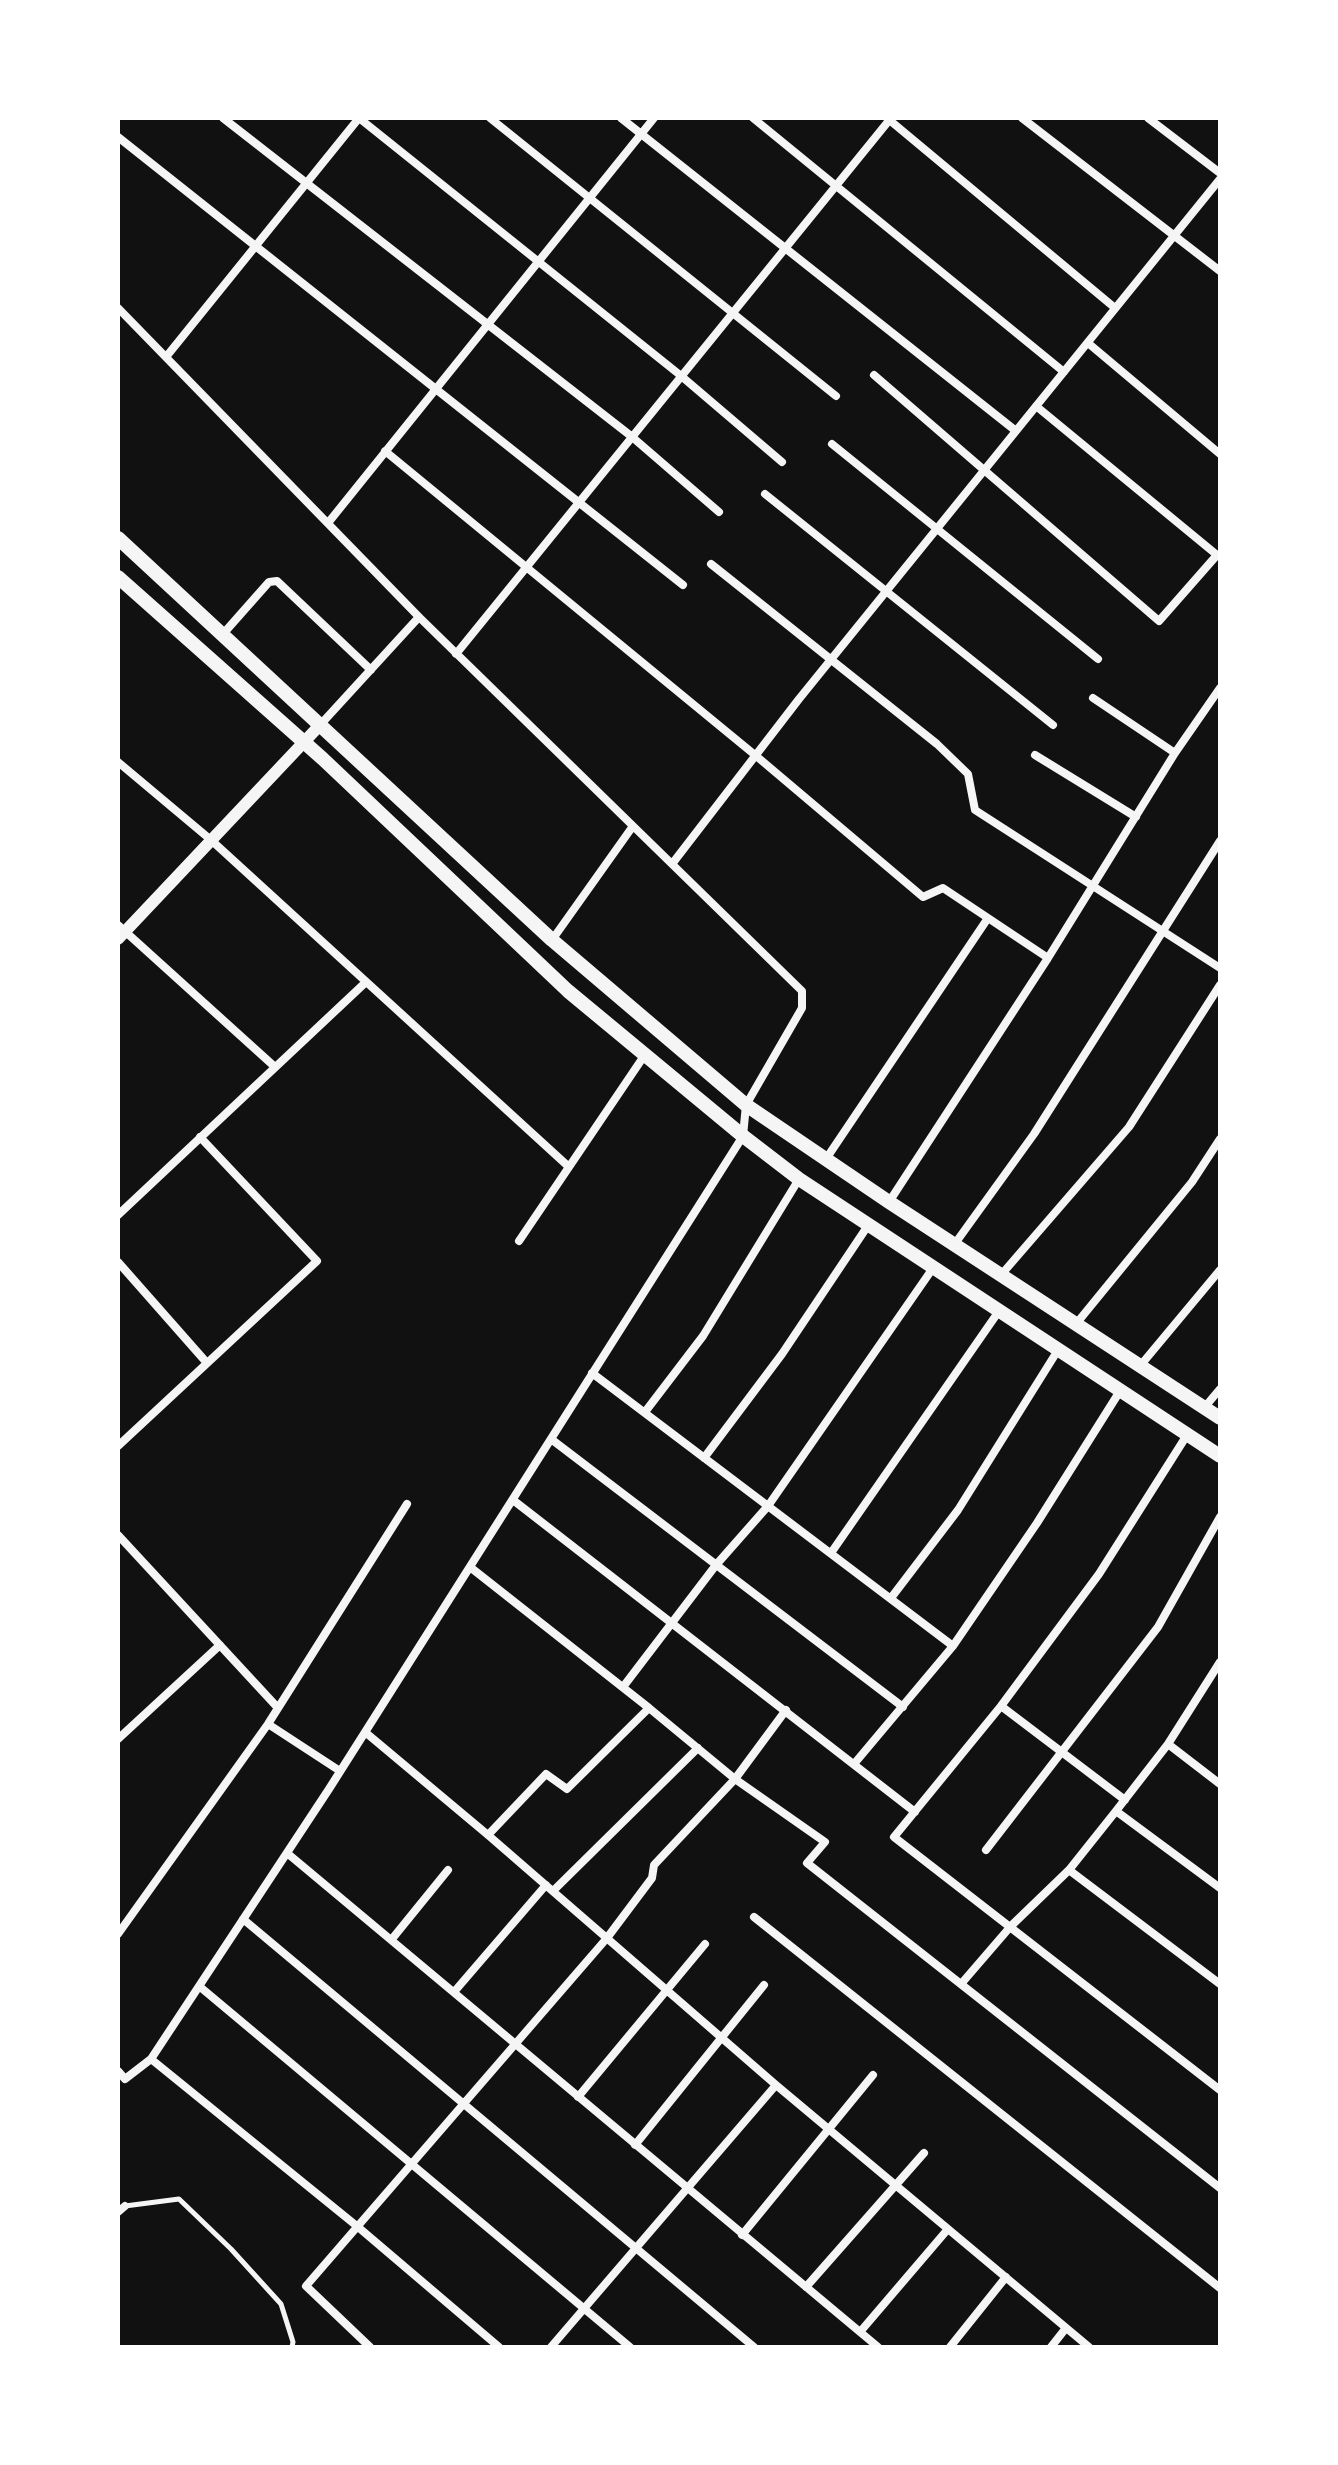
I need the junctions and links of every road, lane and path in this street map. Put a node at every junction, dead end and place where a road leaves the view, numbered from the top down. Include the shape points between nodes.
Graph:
1 (223, 118) edge
2 (359, 118) edge
3 (490, 118) edge
4 (621, 118) edge
5 (654, 118) edge
6 (753, 118) edge
7 (1022, 118) edge
8 (1148, 118) edge
9 (889, 119) edge
10 (641, 134) junction
11 (118, 137) edge
12 (1220, 176) edge
13 (306, 184) junction
14 (836, 185) junction
15 (589, 197) junction
16 (1174, 235) junction
17 (786, 246) junction
18 (255, 247) junction
19 (538, 261) junction
20 (1220, 271) edge
21 (118, 308) edge
22 (1115, 308) junction
23 (733, 311) junction
24 (486, 324) junction
25 (1088, 343) junction
26 (166, 357) junction
27 (1064, 372) junction
28 (680, 375) junction
29 (874, 375) dead end
30 (435, 389) junction
31 (836, 396) dead end
32 (1036, 406) junction
33 (1016, 431) junction
34 (631, 436) junction
35 (832, 444) dead end
36 (385, 451) junction
37 (1220, 454) edge
38 (782, 462) dead end
39 (984, 471) junction
40 (765, 494) dead end
41 (578, 502) junction
42 (719, 512) dead end
43 (328, 523) junction
44 (936, 530) junction
45 (118, 538) edge
46 (711, 564) dead end
47 (526, 567) junction
48 (118, 577) edge
49 (683, 585) dead end
50 (886, 592) junction
51 (419, 617) junction
52 (223, 634) junction
53 (456, 654) junction
54 (1098, 659) dead end
55 (831, 660) junction
56 (371, 670) junction
57 (1220, 688) edge
58 (1093, 698) dead end
59 (321, 724) junction
60 (1053, 725) dead end
61 (304, 742) junction
62 (1175, 753) junction
63 (755, 755) junction
64 (1035, 755) dead end
65 (118, 762) edge
66 (1136, 817) junction
67 (633, 826) junction
68 (211, 840) junction
69 (1220, 841) edge
70 (672, 864) junction
71 (1093, 887) junction
72 (988, 918) junction
73 (1161, 931) junction
74 (120, 932) edge
75 (552, 940) junction
76 (1048, 958) junction
77 (1220, 968) edge
78 (366, 982) junction
79 (1220, 985) edge
80 (644, 1056) junction
81 (275, 1067) junction
82 (746, 1105) junction
83 (743, 1136) junction
84 (200, 1137) junction
85 (1220, 1139) edge
86 (826, 1159) junction
87 (569, 1167) junction
88 (799, 1179) junction
89 (889, 1202) junction
90 (118, 1215) edge
91 (869, 1224) junction
92 (519, 1241) dead end
93 (954, 1245) junction
94 (118, 1262) edge
95 (933, 1268) junction
96 (1220, 1270) edge
97 (1001, 1275) junction
98 (999, 1311) junction
99 (1076, 1324) junction
100 (1058, 1350) junction
101 (207, 1363) junction
102 (1140, 1366) junction
103 (592, 1373) junction
104 (1220, 1389) edge
105 (1120, 1391) junction
106 (1204, 1408) junction
107 (645, 1412) junction
108 (1220, 1418) edge
109 (1187, 1435) junction
110 (551, 1439) junction
111 (118, 1446) edge
112 (1220, 1456) edge
113 (704, 1458) junction
114 (513, 1500) junction
115 (407, 1504) dead end
116 (768, 1506) junction
117 (1220, 1517) edge
118 (120, 1542) edge
119 (831, 1553) junction
120 (716, 1565) junction
121 (470, 1567) junction
122 (891, 1598) junction
123 (672, 1623) junction
124 (220, 1645) junction
125 (953, 1646) junction
126 (1220, 1662) edge
127 (623, 1687) junction
128 (1001, 1706) junction
129 (903, 1707) junction
130 (278, 1708) junction
131 (649, 1708) junction
132 (786, 1710) junction
133 (268, 1724) junction
134 (365, 1732) junction
135 (118, 1739) edge
136 (1168, 1744) junction
137 (698, 1748) junction
138 (1061, 1751) junction
139 (854, 1764) junction
140 (340, 1771) junction
141 (735, 1779) junction
142 (1220, 1784) edge
143 (1125, 1800) junction
144 (1116, 1811) junction
145 (915, 1812) junction
146 (488, 1835) junction
147 (986, 1850) dead end
148 (287, 1853) junction
149 (448, 1870) dead end
150 (1069, 1870) junction
151 (550, 1888) junction
152 (1220, 1888) edge
153 (754, 1917) dead end
154 (243, 1919) junction
155 (1011, 1926) junction
156 (118, 1934) edge
157 (607, 1938) junction
158 (392, 1939) junction
159 (705, 1944) dead end
160 (961, 1984) junction
161 (1220, 1984) edge
162 (764, 1985) dead end
163 (199, 1986) junction
164 (666, 1989) junction
165 (454, 1992) junction
166 (721, 2037) junction
167 (515, 2044) junction
168 (151, 2059) junction
169 (118, 2071) edge
170 (873, 2075) dead end
171 (776, 2085) junction
172 (1220, 2090) edge
173 (578, 2097) junction
174 (463, 2102) junction
175 (829, 2129) junction
176 (635, 2145) junction
177 (924, 2153) dead end
178 (412, 2165) junction
179 (895, 2185) junction
180 (686, 2188) junction
181 (1220, 2188) edge
182 (121, 2209) edge
183 (358, 2227) junction
184 (948, 2229) junction
185 (742, 2235) junction
186 (636, 2249) junction
187 (1006, 2277) junction
188 (806, 2287) junction
189 (1220, 2288) edge
190 (585, 2308) junction
191 (1066, 2328) junction
192 (860, 2332) junction
193 (292, 2347) edge
194 (370, 2347) edge
195 (499, 2347) edge
196 (551, 2347) edge
197 (630, 2347) edge
198 (754, 2347) edge
199 (878, 2347) edge
200 (950, 2347) edge
201 (1051, 2347) edge
202 (1089, 2347) edge

1 - 13 street
2 - 13 street
2 - 19 street
3 - 15 street
4 - 10 street
5 - 10 street
6 - 14 street
7 - 16 street
8 - 12 street
9 - 14 street
9 - 22 street
10 - 15 street
10 - 17 street
11 - 18 street
12 - 16 street
13 - 18 street
13 - 24 street
14 - 17 street
14 - 27 street
15 - 19 street
15 - 23 street
16 - 20 street
16 - 22 street
17 - 23 street
17 - 33 street
18 - 26 street
18 - 30 street
19 - 24 street
19 - 28 street
21 - 26 street
22 - 25 street
23 - 28 street
23 - 31 street
24 - 30 street
24 - 34 street
25 - 27 street
25 - 37 street
26 - 43 street
27 - 32 street
28 - 34 street
28 - 38 street
29 - 39 street
30 - 36 street
30 - 41 street
32 - 33 street
32 - 39 street via 1217,555 1159,621
33 - 39 street
34 - 41 street
34 - 42 street
35 - 44 street
36 - 43 street
36 - 47 street
39 - 44 street
40 - 50 street
41 - 47 street
41 - 49 street
43 - 51 street
44 - 50 street
44 - 54 street
45 - 52 main road
46 - 55 street
47 - 53 street
47 - 63 street
48 - 61 main road
50 - 55 street
50 - 60 street
51 - 53 street
51 - 56 street
52 - 56 street via 269,582 277,581
52 - 59 main road
53 - 67 street
55 - 63 street
55 - 71 street via 968,774 975,810
56 - 59 street
57 - 62 street
58 - 62 street
59 - 61 street
59 - 75 main road
61 - 68 street
61 - 80 main road
62 - 66 street
63 - 70 street
63 - 72 street via 923,897 943,888
64 - 66 street
65 - 68 street
66 - 71 street
67 - 70 street
67 - 75 street
68 - 74 street
68 - 78 street
69 - 73 street
70 - 82 street via 802,991 802,1008
71 - 73 street
71 - 76 street
72 - 76 street
72 - 86 street
73 - 77 street
73 - 93 street via 1034,1134
74 - 81 street
75 - 82 main road
76 - 89 street
78 - 81 street
78 - 87 street
79 - 97 street via 1129,1127
80 - 83 main road
80 - 87 street
81 - 84 street
82 - 83 street
82 - 86 main road
83 - 88 main road
83 - 103 street
84 - 90 street
84 - 101 street via 317,1261
85 - 99 street via 1192,1182
86 - 89 main road
87 - 92 street
88 - 91 main road
88 - 107 street via 703,1336
89 - 93 main road
91 - 95 main road
91 - 113 street
93 - 97 main road
94 - 101 street
95 - 98 main road
95 - 116 street
96 - 102 street
97 - 99 main road
98 - 100 main road
98 - 119 street
99 - 102 main road
100 - 105 main road
100 - 122 street via 958,1510
101 - 111 street
102 - 106 main road
103 - 107 street
103 - 110 street
104 - 106 street
105 - 109 main road
105 - 125 street
106 - 108 main road
107 - 113 street
109 - 112 main road
109 - 128 street via 1099,1574
110 - 114 street
110 - 120 street
113 - 116 street
114 - 121 street
114 - 123 street
115 - 130 street
116 - 119 street
116 - 120 street
117 - 138 street via 1158,1627
118 - 124 street
119 - 122 street
120 - 123 street
120 - 129 street
121 - 127 street
121 - 134 street
122 - 125 street
123 - 127 street
123 - 132 street
124 - 130 street
124 - 135 street
125 - 129 street
126 - 136 street
127 - 131 street
128 - 138 street
128 - 145 street
129 - 139 street
130 - 133 street
131 - 137 street
131 - 146 street via 567,1789 546,1774
132 - 139 street
132 - 141 street
133 - 140 street
133 - 156 street
134 - 140 street
134 - 146 street
136 - 142 street
136 - 143 street
137 - 141 street
137 - 151 street
138 - 143 street
138 - 147 street
139 - 145 street
140 - 148 street
141 - 157 street via 654,1865 652,1878
141 - 160 street via 825,1842 807,1863
143 - 144 street
144 - 150 street
144 - 152 street
145 - 155 street via 894,1837
146 - 151 street
148 - 154 street
148 - 158 street
149 - 158 street
150 - 155 street
150 - 161 street
151 - 157 street
151 - 165 street
153 - 189 street
154 - 163 street
154 - 174 street
155 - 160 street
155 - 172 street
157 - 164 street
157 - 167 street
158 - 165 street
159 - 164 street
160 - 181 street
162 - 166 street
163 - 168 street
163 - 178 street
164 - 166 street
164 - 173 street
165 - 167 street
166 - 171 street
166 - 176 street
167 - 173 street
167 - 174 street
168 - 169 street via 125,2079
168 - 183 street
170 - 175 street
171 - 175 street
171 - 180 street
173 - 176 street
174 - 178 street
174 - 186 street
175 - 179 street
175 - 185 street
176 - 180 street
177 - 179 street
178 - 183 street
178 - 190 street
179 - 184 street
179 - 188 street
180 - 185 street
180 - 186 street
182 - 193 lane via 179,2199 281,2304
183 - 194 street via 306,2286
183 - 195 street
184 - 187 street
184 - 192 street
185 - 188 street
186 - 190 street
186 - 198 street
187 - 191 street
187 - 200 street
188 - 192 street
190 - 196 street
190 - 197 street
191 - 201 street
191 - 202 street
192 - 199 street

